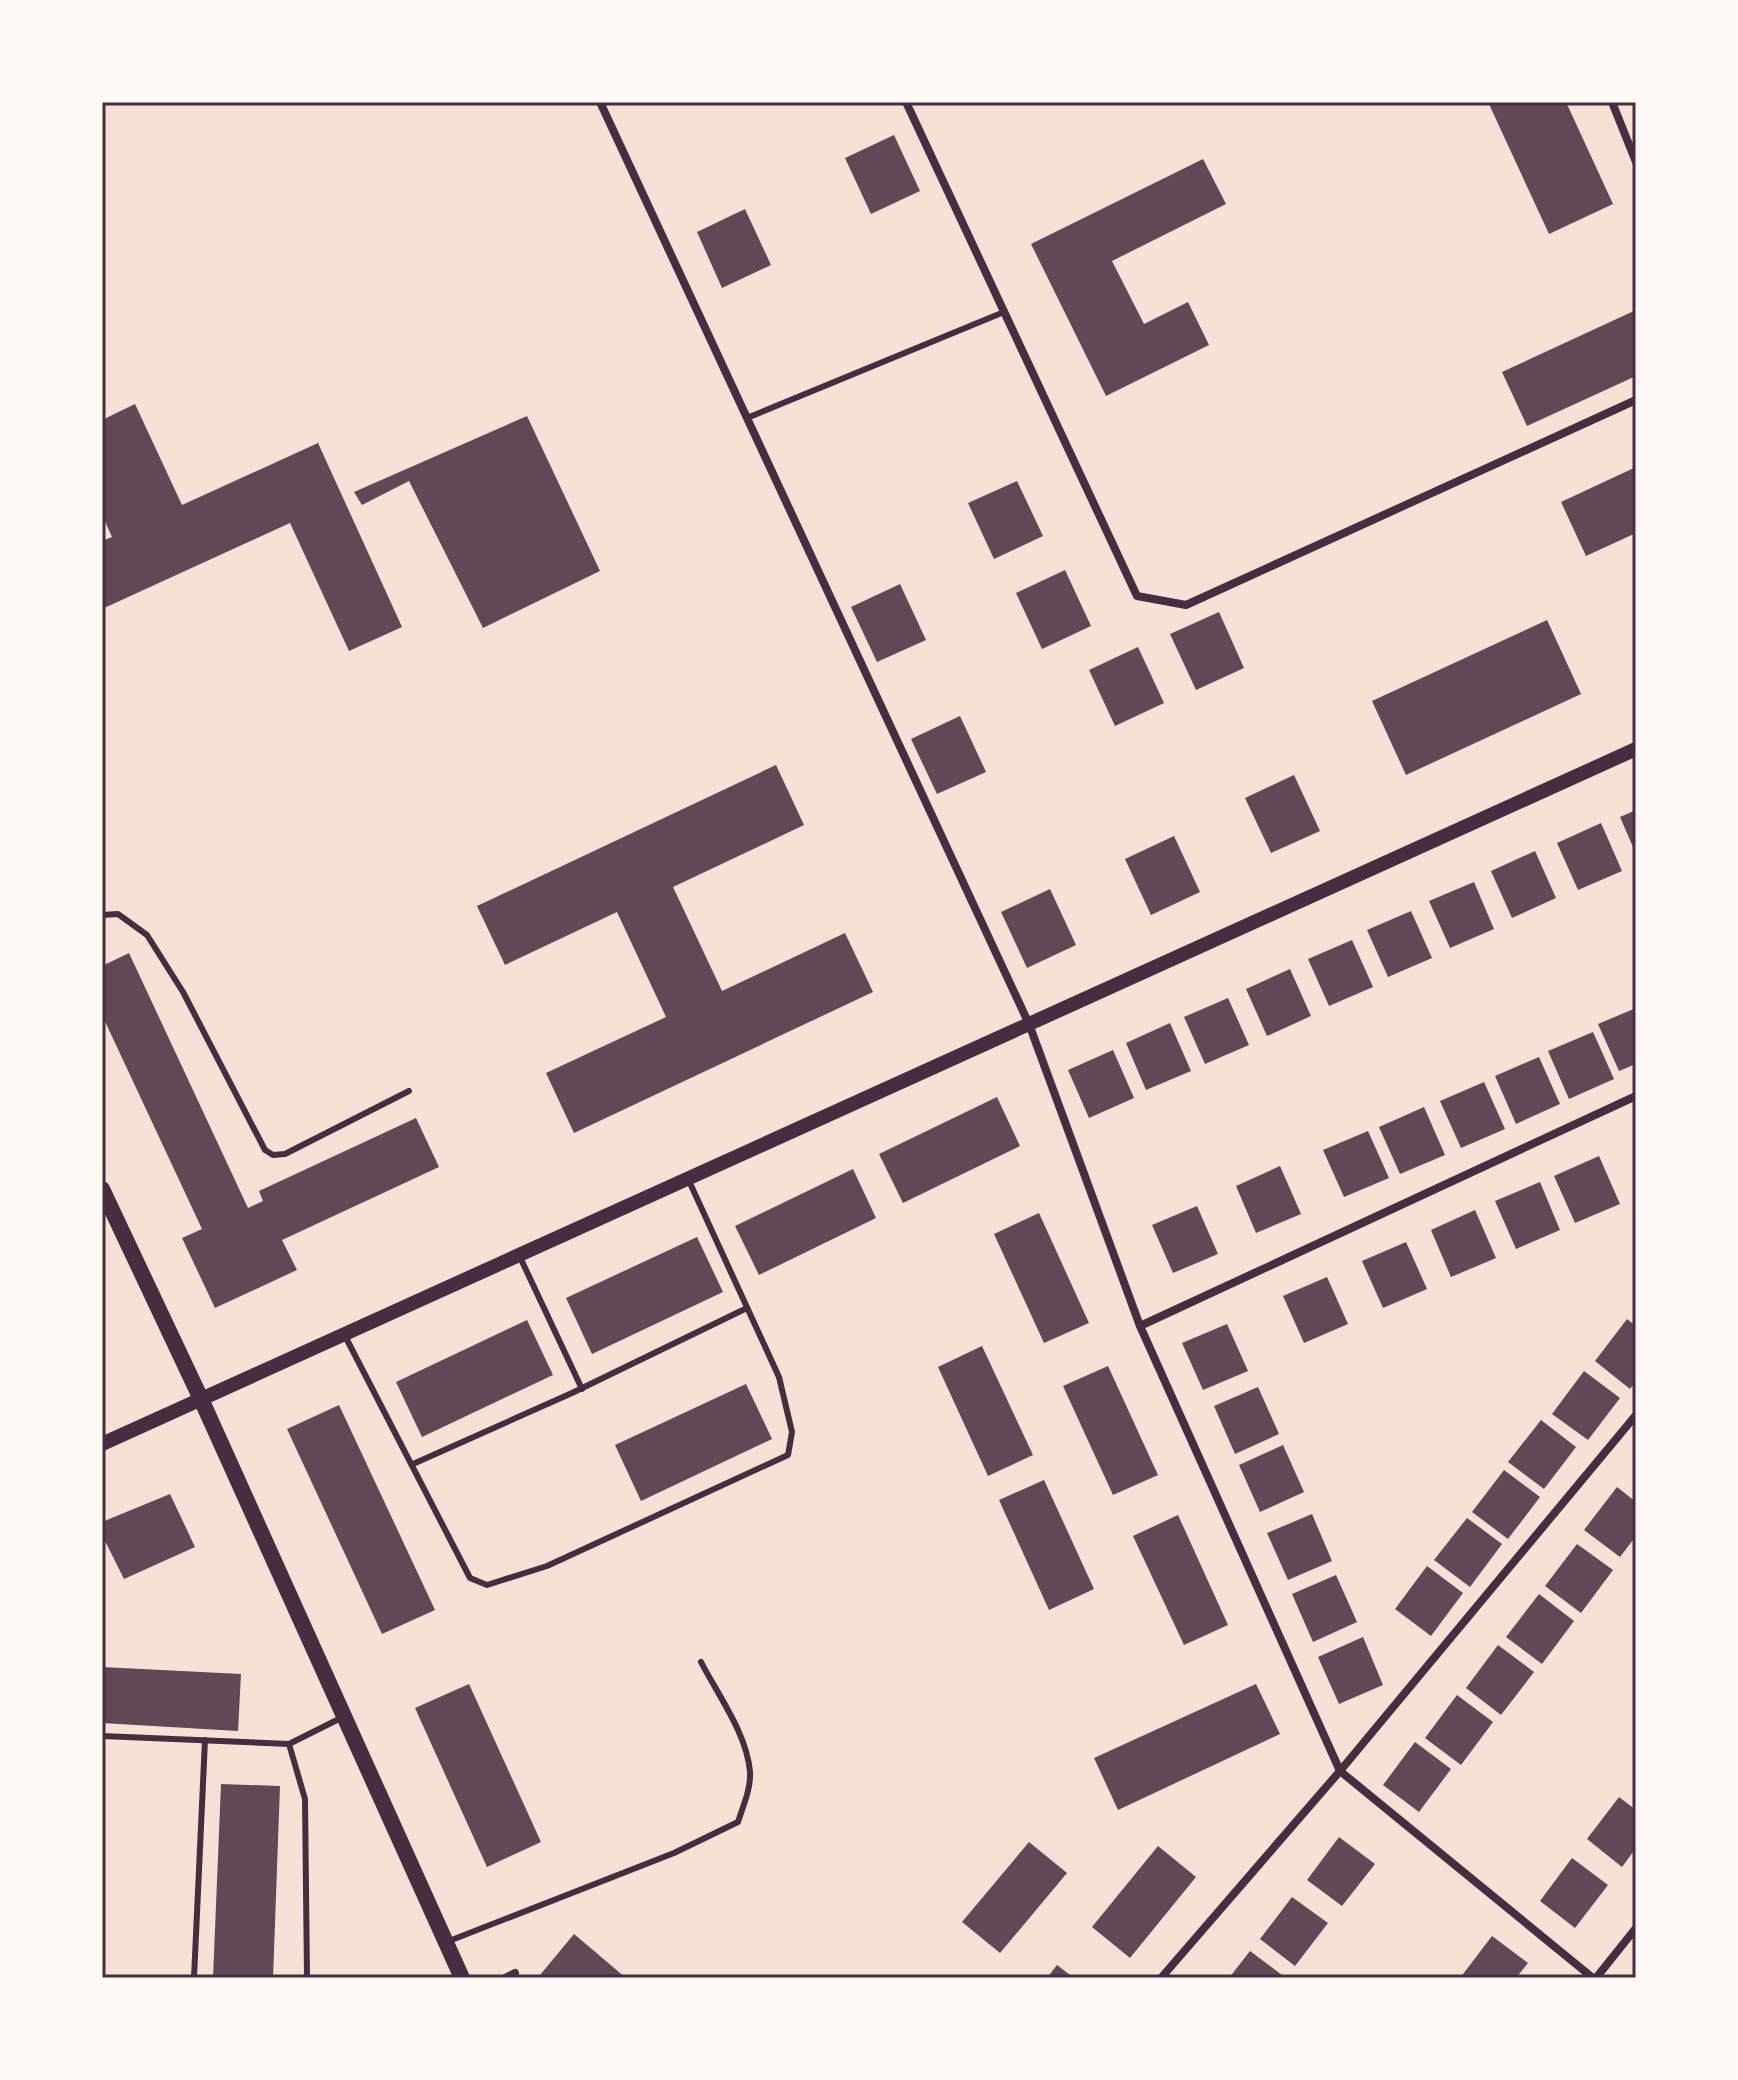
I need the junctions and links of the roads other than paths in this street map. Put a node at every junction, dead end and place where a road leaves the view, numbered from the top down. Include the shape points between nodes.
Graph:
1 (600, 102) edge
2 (906, 102) edge
3 (1612, 102) edge
4 (1636, 162) edge
5 (1004, 312) junction
6 (1636, 400) edge
7 (747, 418) junction
8 (1636, 749) edge
9 (102, 915) edge
10 (1029, 1024) junction
11 (409, 1091) dead end
12 (1636, 1096) edge
13 (688, 1178) junction
14 (102, 1189) edge
15 (519, 1255) junction
16 (747, 1308) junction
17 (1140, 1326) junction
18 (344, 1334) junction
19 (582, 1389) junction
20 (201, 1399) junction
21 (1636, 1415) edge
22 (102, 1444) edge
23 (413, 1464) junction
24 (701, 1662) dead end
25 (344, 1716) junction
26 (102, 1736) edge
27 (205, 1740) junction
28 (289, 1744) junction
29 (1340, 1771) junction
30 (1636, 1928) edge
31 (446, 1942) junction
32 (515, 1973) dead end
33 (194, 1978) edge
34 (307, 1978) edge
35 (462, 1978) edge
36 (505, 1978) edge
37 (1161, 1978) edge
38 (1595, 1978) edge

1 - 7 street
2 - 5 street
3 - 4 street
5 - 6 street via 1137,596 1186,605
5 - 7 lane
7 - 10 street
8 - 10 street
9 - 11 lane via 118,914 147,935 183,992 265,1150 273,1155 285,1154
10 - 13 street
10 - 17 street
12 - 17 street
13 - 15 street
13 - 16 lane
14 - 20 main road
15 - 18 street
15 - 19 lane
16 - 19 lane
16 - 23 lane via 779,1377 792,1432 788,1455 547,1566 487,1585 470,1578
17 - 29 street
18 - 20 street
18 - 23 lane
19 - 23 lane
20 - 22 street
20 - 25 main road
21 - 29 street
24 - 31 lane via 742,1742 750,1773 738,1822 674,1853
25 - 28 lane
25 - 31 main road
26 - 27 lane
27 - 28 lane
27 - 33 lane
28 - 34 lane via 305,1799
29 - 37 street
29 - 38 street
30 - 38 street
31 - 35 main road
32 - 36 street

